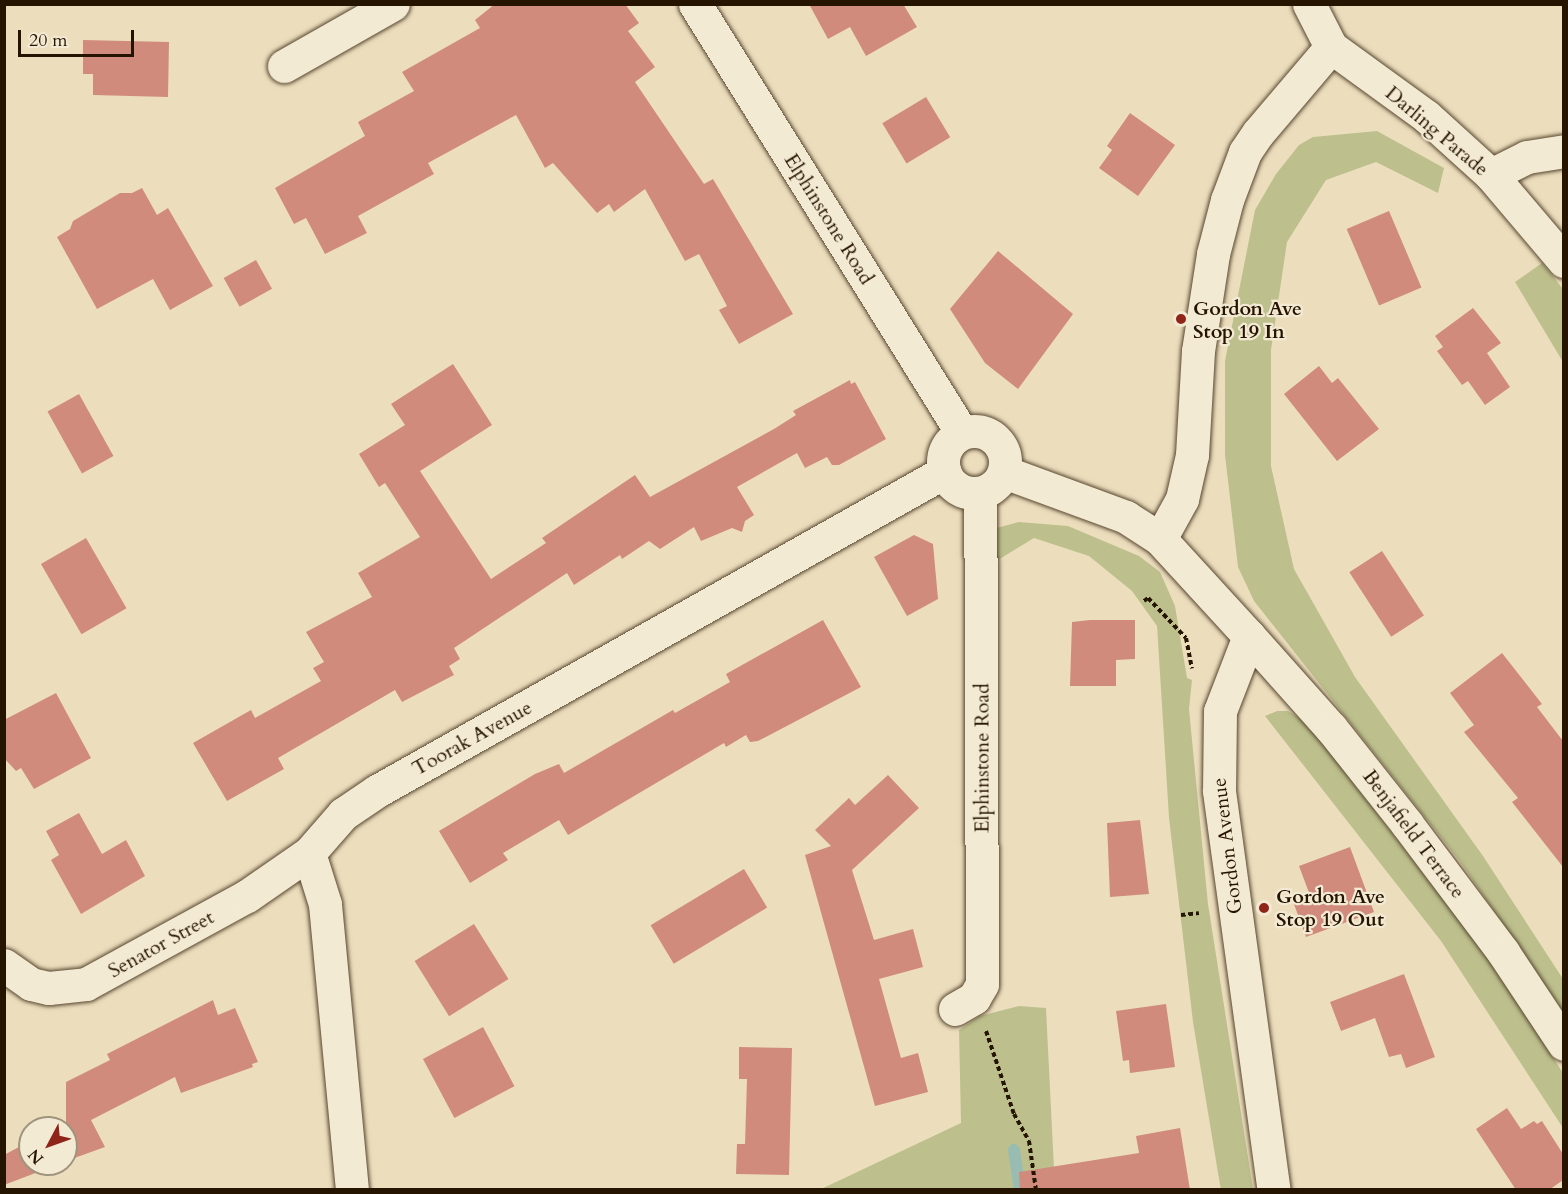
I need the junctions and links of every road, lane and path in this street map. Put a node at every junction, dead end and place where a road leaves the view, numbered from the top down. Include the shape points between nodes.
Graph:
1 (393, 4) edge
2 (695, 4) edge
3 (1310, 4) edge
4 (1331, 47) junction
5 (284, 66) dead end
6 (1563, 151) edge
7 (1491, 175) junction
8 (1563, 261) edge
9 (962, 433) junction
10 (944, 472) junction
11 (992, 482) junction
12 (1161, 539) junction
13 (1144, 601) dead end
14 (1249, 636) junction
15 (1192, 668) dead end
16 (309, 853) junction
17 (4, 965) edge
18 (964, 1004) joint
19 (1563, 1044) edge
20 (352, 1190) edge
21 (1036, 1190) edge
22 (1274, 1190) edge

1 - 5 street
2 - 9 street, Elphinstone Road
3 - 4 street, Darling Parade
4 - 7 street, Darling Parade via 1426,116
4 - 12 street via 1245,152 1227,200 1213,255 1198,351 1192,455 1182,499
6 - 7 street via 1527,157
7 - 8 street, Darling Parade
9 - 10 street via 945,449
9 - 11 street via 979,431 995,439 1004,454
10 - 11 street via 962,491
10 - 16 street, Toorak Avenue via 377,791 343,814
11 - 12 street via 1126,517
11 - 18 street, Elphinstone Road via 984,959 982,984
12 - 14 street
13 - 15 path via 1148,598 1186,638
14 - 19 street, Benjafield Terrace via 1331,728 1407,824 1503,952
14 - 22 street, Gordon Avenue via 1220,711 1219,791
16 - 17 street, Senator Street via 247,896 86,984 49,988 32,984
16 - 20 street via 325,904
18 - 21 path via 1029,1141

